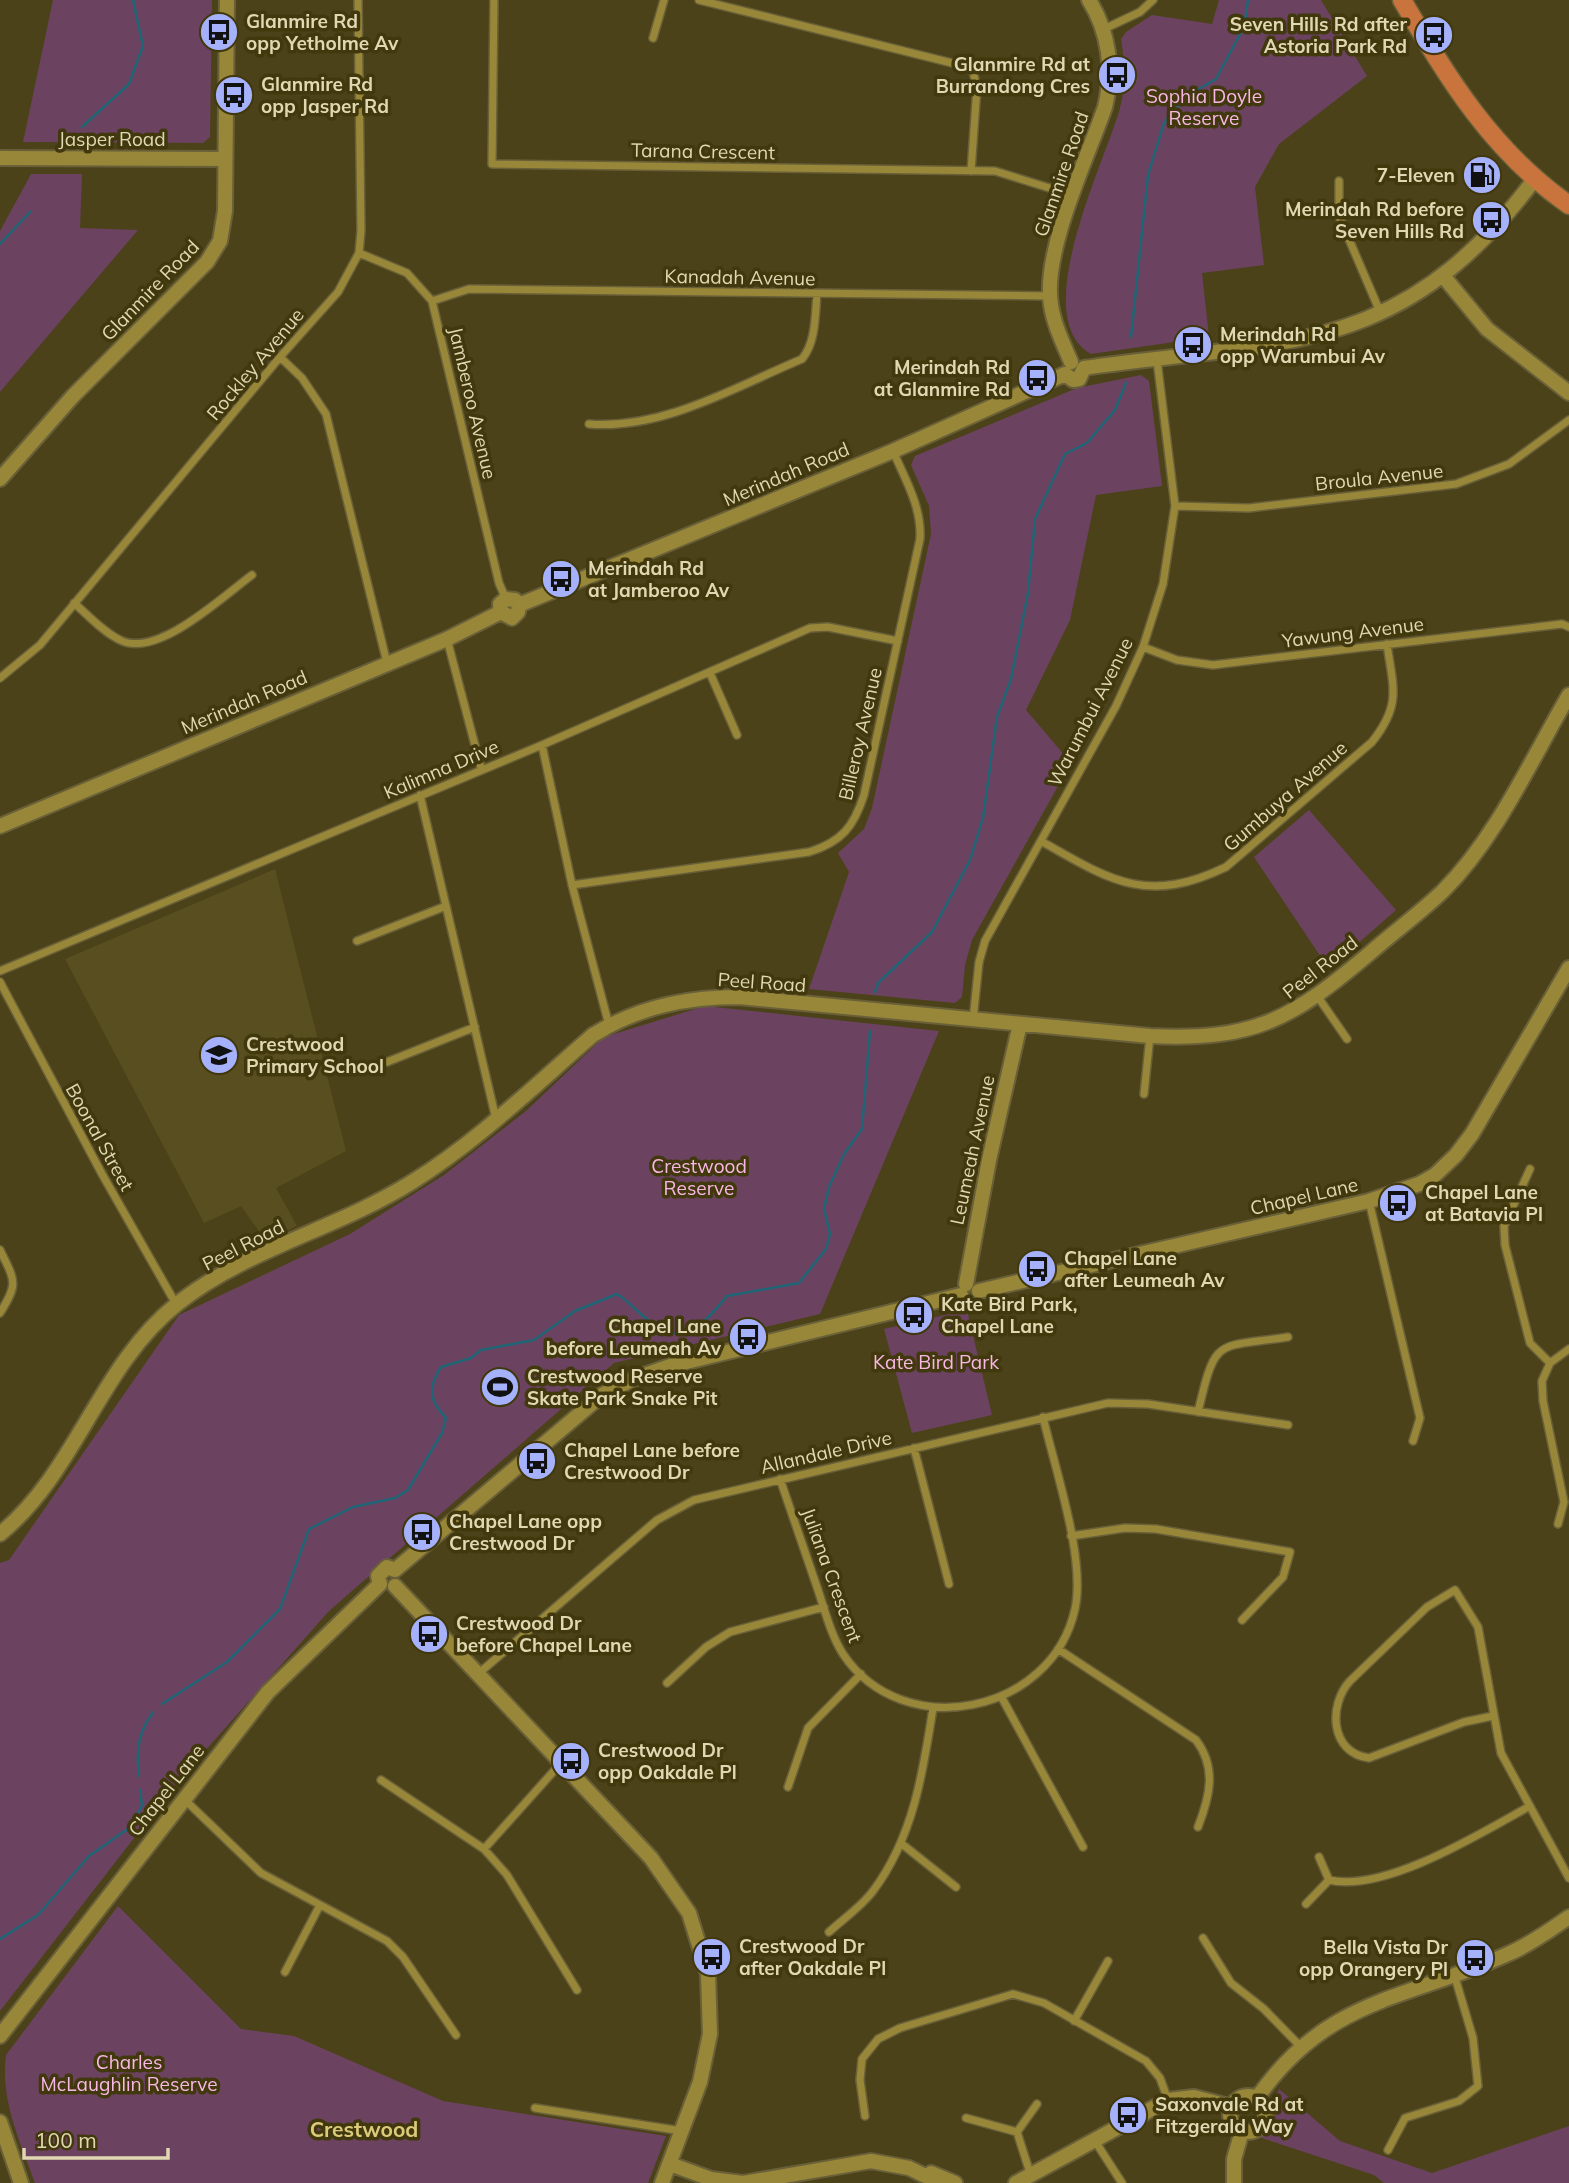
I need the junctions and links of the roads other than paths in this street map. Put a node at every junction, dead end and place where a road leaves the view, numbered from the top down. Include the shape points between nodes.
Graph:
1 (226, 0) edge
2 (358, 0) edge
3 (494, 0) edge
4 (664, 0) edge
5 (699, 0) edge
6 (1089, 0) edge
7 (1153, 0) edge
8 (1402, 0) edge
9 (1104, 29) junction
10 (653, 38) dead end
11 (0, 158) edge
12 (225, 159) junction
13 (971, 171) junction
14 (1534, 180) junction
15 (1339, 181) dead end
16 (1074, 196) junction
17 (1569, 205) edge
18 (359, 253) junction
19 (1444, 276) junction
20 (817, 294) junction
21 (1050, 296) junction
22 (432, 301) junction
23 (1381, 315) junction
24 (280, 356) junction
25 (1157, 360) junction
26 (1074, 368) junction
27 (1569, 393) edge
28 (1569, 421) edge
29 (589, 424) dead end
30 (893, 451) junction
31 (0, 480) edge
32 (1175, 506) junction
33 (252, 575) dead end
34 (74, 603) junction
35 (509, 605) junction
36 (1569, 627) edge
37 (447, 639) junction
38 (898, 641) junction
39 (1387, 644) junction
40 (1143, 647) junction
41 (387, 663) junction
42 (710, 673) junction
43 (0, 678) edge
44 (1569, 695) edge
45 (737, 735) dead end
46 (542, 745) junction
47 (481, 768) junction
48 (420, 795) junction
49 (0, 825) edge
50 (1041, 841) junction
51 (572, 885) junction
52 (446, 906) junction
53 (357, 941) dead end
54 (1569, 968) edge
55 (0, 971) edge
56 (0, 982) edge
57 (1318, 997) junction
58 (973, 1021) junction
59 (1020, 1024) junction
60 (609, 1025) junction
61 (475, 1027) junction
62 (1150, 1036) junction
63 (1348, 1039) dead end
64 (387, 1062) dead end
65 (1144, 1094) dead end
66 (496, 1119) junction
67 (1530, 1169) dead end
68 (1369, 1201) junction
69 (0, 1250) edge
70 (968, 1290) junction
71 (176, 1304) junction
72 (0, 1313) edge
73 (1288, 1337) dead end
74 (1569, 1349) edge
75 (1550, 1363) junction
76 (1198, 1412) junction
77 (1043, 1417) junction
78 (1288, 1425) dead end
79 (1413, 1441) dead end
80 (914, 1448) junction
81 (780, 1479) junction
82 (1567, 1503) edge
83 (1558, 1524) dead end
84 (0, 1534) edge
85 (1071, 1536) junction
86 (949, 1584) dead end
87 (387, 1585) junction
88 (824, 1607) junction
89 (1242, 1620) dead end
90 (1058, 1649) junction
91 (478, 1674) junction
92 (861, 1674) junction
93 (667, 1683) dead end
94 (1002, 1698) junction
95 (933, 1708) junction
96 (1493, 1716) junction
97 (561, 1763) junction
98 (381, 1780) dead end
99 (788, 1787) dead end
100 (184, 1799) junction
101 (1530, 1806) junction
102 (1198, 1827) dead end
103 (902, 1844) junction
104 (1083, 1847) dead end
105 (484, 1849) junction
106 (1319, 1857) dead end
107 (1569, 1878) edge
108 (1329, 1880) junction
109 (956, 1887) dead end
110 (1306, 1904) dead end
111 (320, 1905) junction
112 (1569, 1917) edge
113 (829, 1932) dead end
114 (1203, 1938) dead end
115 (1108, 1961) dead end
116 (285, 1972) dead end
117 (1454, 1974) junction
118 (577, 1990) dead end
119 (1074, 2021) junction
120 (5, 2023) edge
121 (456, 2035) dead end
122 (0, 2036) edge
123 (1301, 2047) junction
124 (1257, 2098) junction
125 (1168, 2100) junction
126 (1037, 2104) dead end
127 (1232, 2107) junction
128 (535, 2108) dead end
129 (865, 2116) dead end
130 (966, 2118) dead end
131 (0, 2122) edge
132 (1242, 2131) junction
133 (682, 2132) junction
134 (1017, 2132) junction
135 (1095, 2141) junction
136 (1388, 2150) dead end
137 (670, 2164) junction
138 (813, 2169) junction
139 (1031, 2177) junction
140 (21, 2183) edge
141 (662, 2183) edge
142 (752, 2183) edge
143 (940, 2183) edge
144 (954, 2183) edge
145 (1016, 2183) edge
146 (1122, 2183) edge
147 (1234, 2183) edge

1 - 12 street, Glanmire Road
2 - 18 street, Rockley Avenue
3 - 13 street, Tarana Crescent via 492,164
4 - 10 street
5 - 13 street via 964,66 973,72 977,86
6 - 9 street, Glanmire Road
7 - 9 street via 1140,12
8 - 14 main road via 1446,74 1501,146
9 - 16 street, Glanmire Road via 1109,62 1107,97
11 - 12 street, Jasper Road
12 - 31 street, Glanmire Road via 225,223 213,254 73,396
13 - 16 street, Tarana Crescent via 1014,174
14 - 17 main road
14 - 19 street, Merindah Road via 1499,226
15 - 23 street via 1339,216
16 - 21 street, Glanmire Road via 1053,257
18 - 22 street, Jamberoo Avenue via 407,273
18 - 24 street, Rockley Avenue via 338,292
19 - 23 street, Merindah Road
19 - 27 street via 1487,329
20 - 21 street, Kanadah Avenue
20 - 22 street, Kanadah Avenue via 469,289
20 - 29 street via 809,351 802,359 678,412 617,426
21 - 26 street, Glanmire Road via 1058,333
22 - 35 street, Jamberoo Avenue via 499,583
23 - 25 street, Merindah Road via 1296,342
24 - 34 street, Rockley Avenue
24 - 41 street via 302,378 326,414
25 - 26 street, Merindah Road
25 - 32 street, Warumbui Avenue
26 - 30 street, Merindah Road
28 - 32 street, Broula Avenue via 1509,464 1456,484 1249,508
30 - 35 street, Merindah Road
30 - 38 street, Billeroy Avenue via 921,522
32 - 40 street, Warumbui Avenue via 1163,584
33 - 34 street via 173,632 148,644 121,641
34 - 43 street, Rockley Avenue via 40,645
35 - 37 street, Merindah Road
36 - 39 street, Yawung Avenue via 1562,624
37 - 41 street, Merindah Road
37 - 47 street
38 - 42 street, Kalimna Drive via 828,626 810,628
38 - 51 street, Billeroy Avenue via 864,795 849,831 838,841 810,852
39 - 40 street, Yawung Avenue via 1213,665 1177,660
39 - 50 street, Gumbuya Avenue via 1394,698 1389,721 1372,741 1226,867 1197,881 1168,887 1136,885 1102,876
40 - 50 street, Warumbui Avenue via 1116,706
41 - 49 street, Merindah Road
42 - 45 street
42 - 46 street, Kalimna Drive
44 - 57 street, Peel Road via 1465,865 1443,891
46 - 47 street, Kalimna Drive
46 - 51 street
47 - 48 street, Kalimna Drive
48 - 52 street
48 - 55 street, Kalimna Drive
50 - 58 street, Warumbui Avenue via 981,951
51 - 60 street
52 - 53 street
52 - 61 street
54 - 68 street, Chapel Lane via 1456,1154 1419,1184
56 - 71 street, Boonal Street
57 - 62 street, Peel Road via 1288,1016 1242,1032 1191,1038
57 - 63 street
58 - 59 street, Peel Road
58 - 60 street, Peel Road via 739,997 683,1000
59 - 62 street, Peel Road
59 - 70 street, Leumeah Avenue via 986,1173
60 - 66 street, Peel Road
61 - 64 street
61 - 66 street
62 - 65 street
66 - 71 street, Peel Road via 411,1183 231,1268
67 - 75 street via 1504,1226 1505,1245 1530,1343
68 - 70 street, Chapel Lane
68 - 79 street via 1420,1418
69 - 72 street via 15,1290
70 - 87 street, Chapel Lane via 670,1366 619,1385 583,1409 395,1570 399,1578
71 - 84 street, Peel Road via 112,1380 40,1495
73 - 76 street via 1225,1347 1216,1353
74 - 75 street
75 - 82 street via 1542,1381 1543,1401
76 - 77 street, Allandale Drive via 1108,1402
76 - 78 street, Allandale Drive
77 - 80 street, Allandale Drive
77 - 85 street, Juliana Crescent
80 - 81 street, Allandale Drive
80 - 86 street
81 - 88 street, Juliana Crescent
81 - 91 street, Allandale Drive via 694,1500 657,1520
82 - 83 street
85 - 89 street via 1125,1528 1156,1529 1290,1552 1283,1577
85 - 90 street, Juliana Crescent via 1078,1583 1075,1611
87 - 91 street
87 - 100 street, Chapel Lane via 268,1692
88 - 92 street, Juliana Crescent via 844,1654
88 - 93 street via 730,1632
90 - 94 street, Juliana Crescent via 1038,1674
90 - 102 street via 1196,1740 1207,1754 1211,1774
91 - 97 street
92 - 95 street, Juliana Crescent via 891,1695
92 - 99 street via 808,1728
94 - 95 street, Juliana Crescent via 967,1707
94 - 104 street
95 - 103 street via 921,1780
96 - 96 street via 1464,1722 1375,1758 1350,1752 1339,1734 1335,1708 1344,1688 1427,1607 1455,1590 1478,1627
96 - 101 street via 1501,1753
97 - 105 street
97 - 133 street via 655,1863 682,1901 696,1931 708,1974 710,2022 704,2068
98 - 105 street
100 - 111 street via 261,1873
100 - 120 street, Chapel Lane
101 - 107 street
101 - 108 street via 1437,1856 1367,1880
103 - 109 street
103 - 113 street via 872,1893
105 - 118 street via 507,1875
106 - 108 street
108 - 110 street
111 - 116 street
111 - 121 street via 387,1941
112 - 117 street via 1523,1947
114 - 123 street via 1231,1983
115 - 119 street
117 - 123 street via 1354,2010
117 - 136 street via 1471,2026 1478,2086 1459,2101 1405,2118
119 - 125 street via 1146,2061 1160,2078
119 - 129 street via 1031,1997 1013,1994 886,2034 869,2046 862,2059
120 - 122 street, Chapel Lane
123 - 124 street
124 - 127 street via 1243,2097
124 - 132 street via 1266,2109 1264,2122 1256,2131
125 - 127 street via 1194,2097
125 - 135 street
126 - 134 street
127 - 132 street via 1231,2120
128 - 133 street
130 - 134 street
131 - 140 street
132 - 147 street via 1234,2159
133 - 137 street
134 - 139 street
135 - 139 street
135 - 146 street
137 - 141 street
137 - 142 street via 712,2179
138 - 142 street
138 - 143 street via 871,2161 909,2168
138 - 144 street via 826,2162 877,2155 907,2161
139 - 145 street

